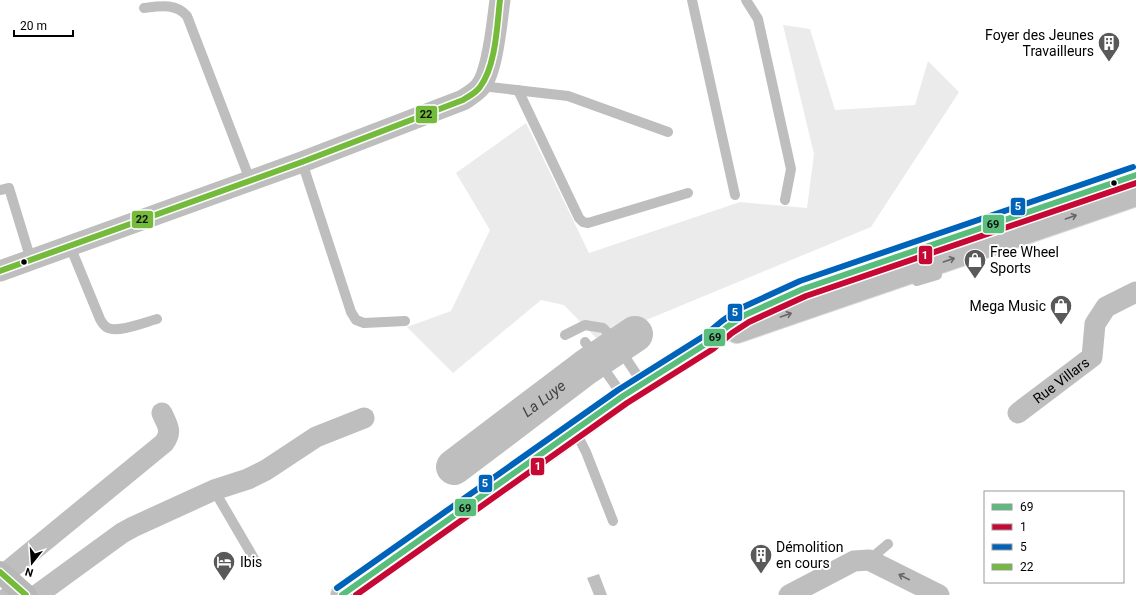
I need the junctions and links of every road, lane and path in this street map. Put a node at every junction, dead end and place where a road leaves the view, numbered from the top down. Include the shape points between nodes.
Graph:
1 (500, 0) edge
2 (692, 0) edge
3 (746, 0) edge
4 (144, 8) dead end
5 (481, 86) junction
6 (518, 90) junction
7 (668, 132) dead end
8 (302, 162) junction
9 (1136, 175) edge
10 (250, 180) junction
11 (0, 190) edge
12 (688, 193) dead end
13 (735, 195) dead end
14 (1136, 195) edge
15 (785, 200) dead end
16 (70, 246) junction
17 (891, 258) junction
18 (31, 260) junction
19 (0, 271) edge
20 (937, 276) dead end
21 (876, 284) junction
22 (1136, 292) edge
23 (836, 298) junction
24 (157, 318) dead end
25 (405, 321) dead end
26 (565, 335) dead end
27 (710, 342) junction
28 (587, 345) dead end
29 (643, 384) junction
30 (623, 396) junction
31 (162, 413) dead end
32 (1018, 413) dead end
33 (364, 418) dead end
34 (575, 431) junction
35 (214, 490) junction
36 (613, 521) dead end
37 (888, 544) dead end
38 (869, 560) junction
39 (256, 562) dead end
40 (9, 584) edge
41 (798, 590) edge
42 (37, 595) edge
43 (342, 595) edge
44 (939, 595) edge

1 - 5 street via 491,59
2 - 13 lane
3 - 15 lane via 758,19 791,169
4 - 10 lane via 172,6 182,10 187,16
5 - 6 lane
5 - 8 street via 452,106
6 - 7 lane via 568,96
6 - 12 lane via 583,222 588,223
8 - 10 street
8 - 25 lane via 351,312 356,320 364,323
9 - 17 main road
10 - 16 street
11 - 18 lane via 9,188
21 -> 14 main road
16 - 18 street
16 - 24 lane via 104,326 120,329
17 - 23 lane
17 - 27 main road via 803,289 745,315
18 - 19 street
20 - 21 lane via 897,287
21 - 23 main road
22 - 32 street, Rue Villars via 1106,307 1095,324 1092,357
27 -> 23 main road
26 - 29 lane via 585,325 603,328
27 - 29 main road
28 - 30 lane
29 - 30 main road
30 - 34 main road
31 - 40 street via 170,431 164,443
33 - 35 street via 316,437 248,479
34 - 36 lane
34 - 43 main road
35 - 39 lane
35 - 42 street via 127,530
37 - 38 lane
38 - 41 street via 854,562
44 -> 38 street

